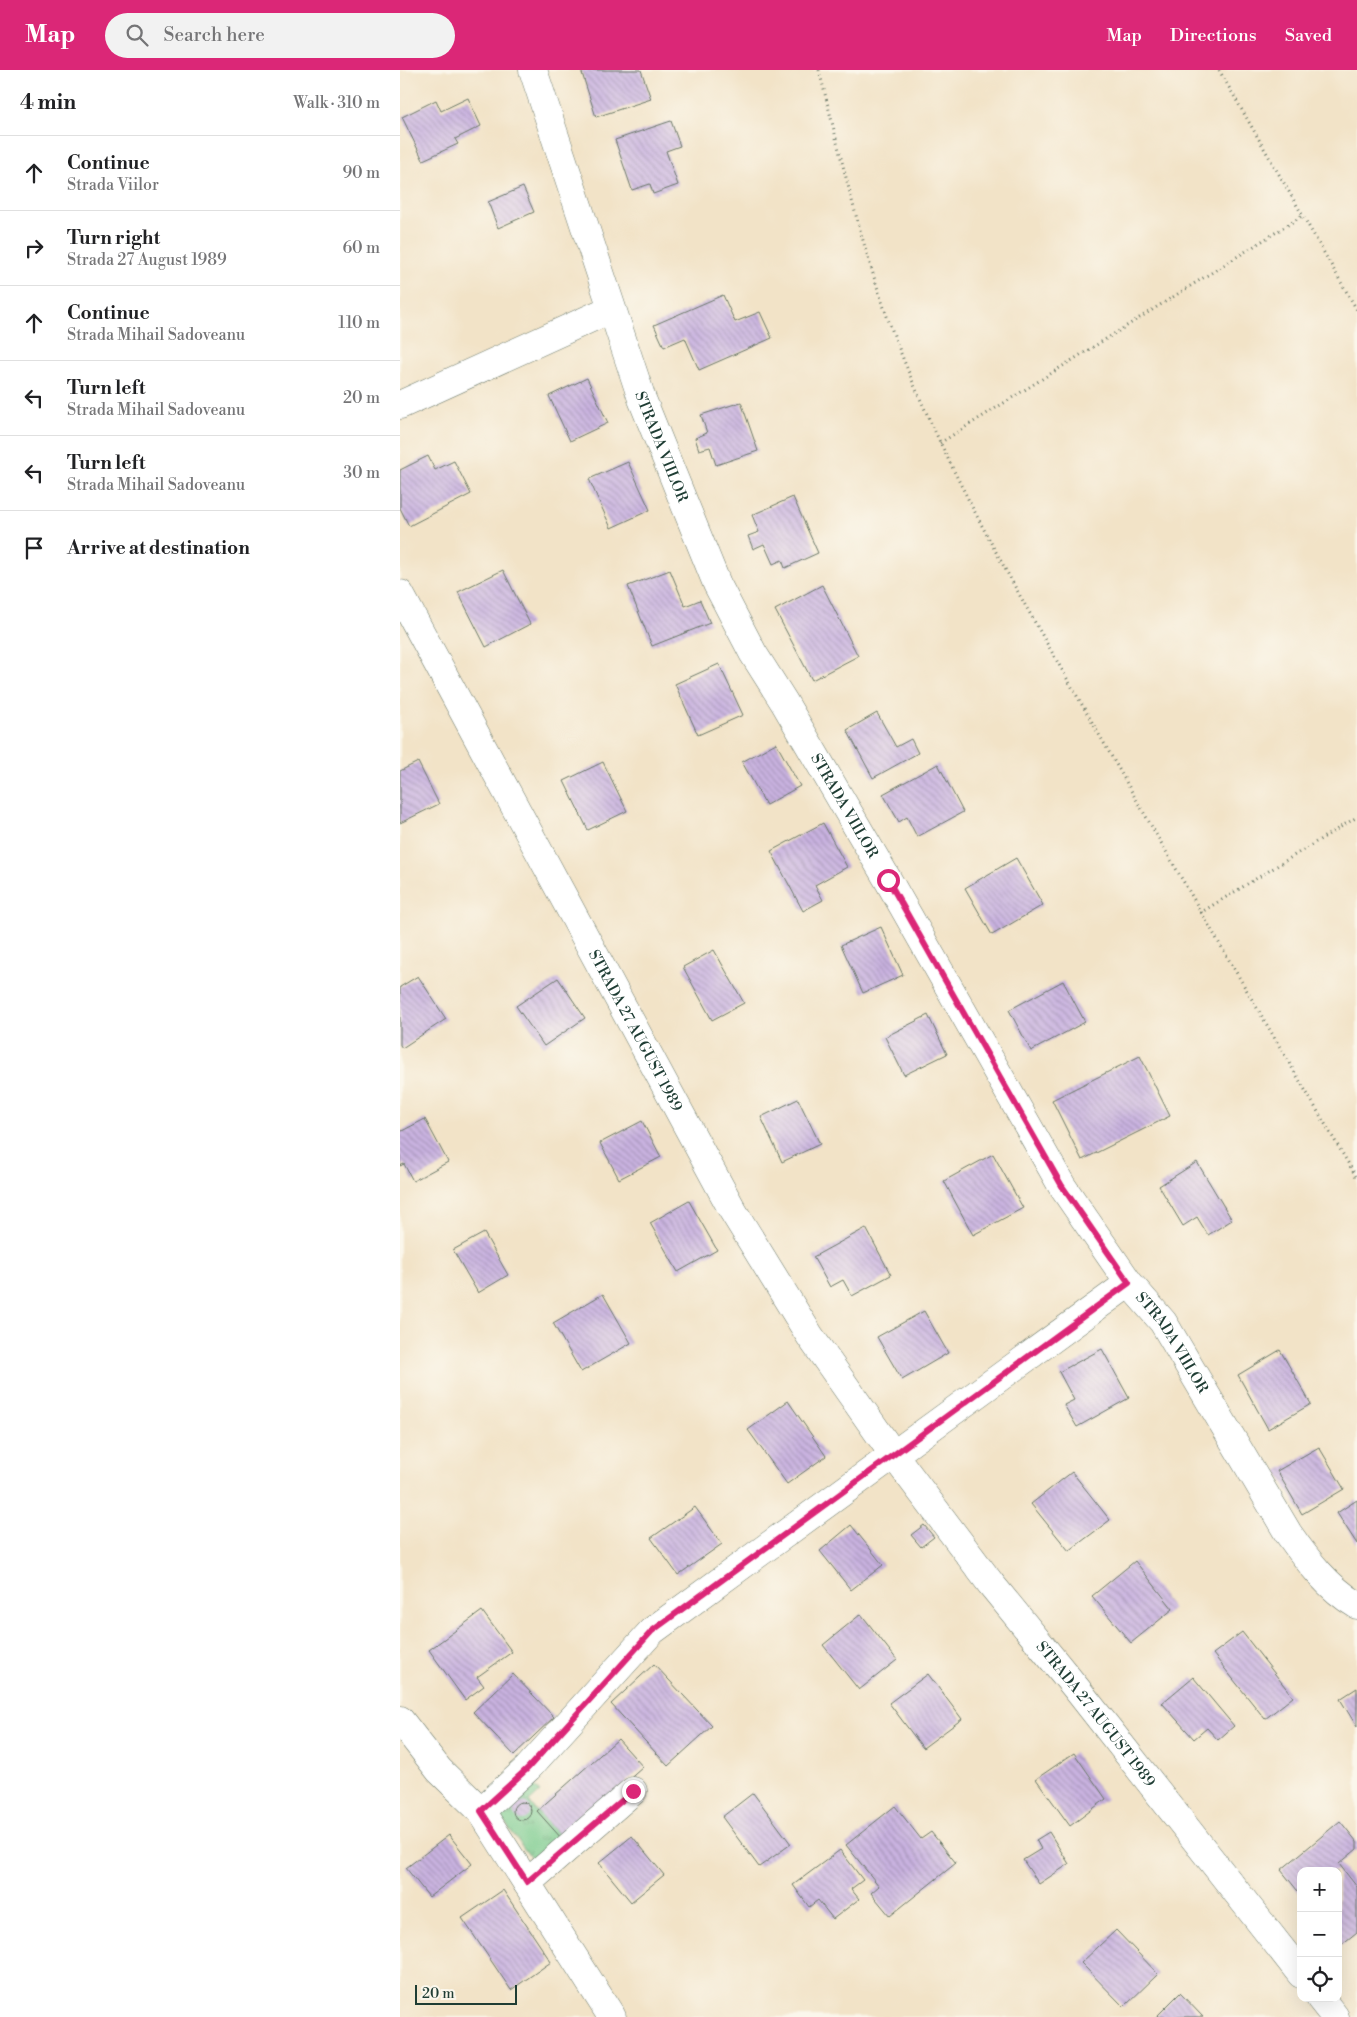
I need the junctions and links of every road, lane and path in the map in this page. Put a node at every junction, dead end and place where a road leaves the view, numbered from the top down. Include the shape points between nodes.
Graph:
1 (533, 70) edge
2 (819, 70) edge
3 (1219, 70) edge
4 (1302, 216) junction
5 (611, 310) junction
6 (1357, 310) edge
7 (400, 404) edge
8 (940, 442) junction
9 (400, 594) edge
10 (1357, 817) edge
11 (1200, 913) junction
12 (1357, 1178) edge
13 (1129, 1283) junction
14 (893, 1454) junction
15 (1357, 1605) edge
16 (400, 1720) edge
17 (633, 1791) dead end
18 (481, 1811) junction
19 (527, 1882) junction
20 (1297, 1969) edge
21 (1323, 2002) edge
22 (612, 2017) edge
23 (1336, 2017) edge

1 - 5 street, STRADA VIILOR
2 - 8 path via 875,277 900,349
3 - 4 path
4 - 6 path
4 - 8 path
5 - 7 street
5 - 13 street, STRADA VIILOR via 680,495 717,584 752,653 888,880 1062,1186
8 - 11 path via 1017,590
9 - 14 street, STRADA 27 AUGUST 1989 via 734,1212 810,1336
10 - 11 path
11 - 12 path
13 - 14 street
13 - 15 street, STRADA VIILOR via 1163,1322 1288,1533 1310,1564 1344,1597
14 - 18 street via 652,1631 528,1768
14 - 20 street, STRADA 27 AUGUST 1989
16 - 18 street via 439,1770
17 - 19 street
18 - 19 street
19 - 22 street
21 - 23 street

